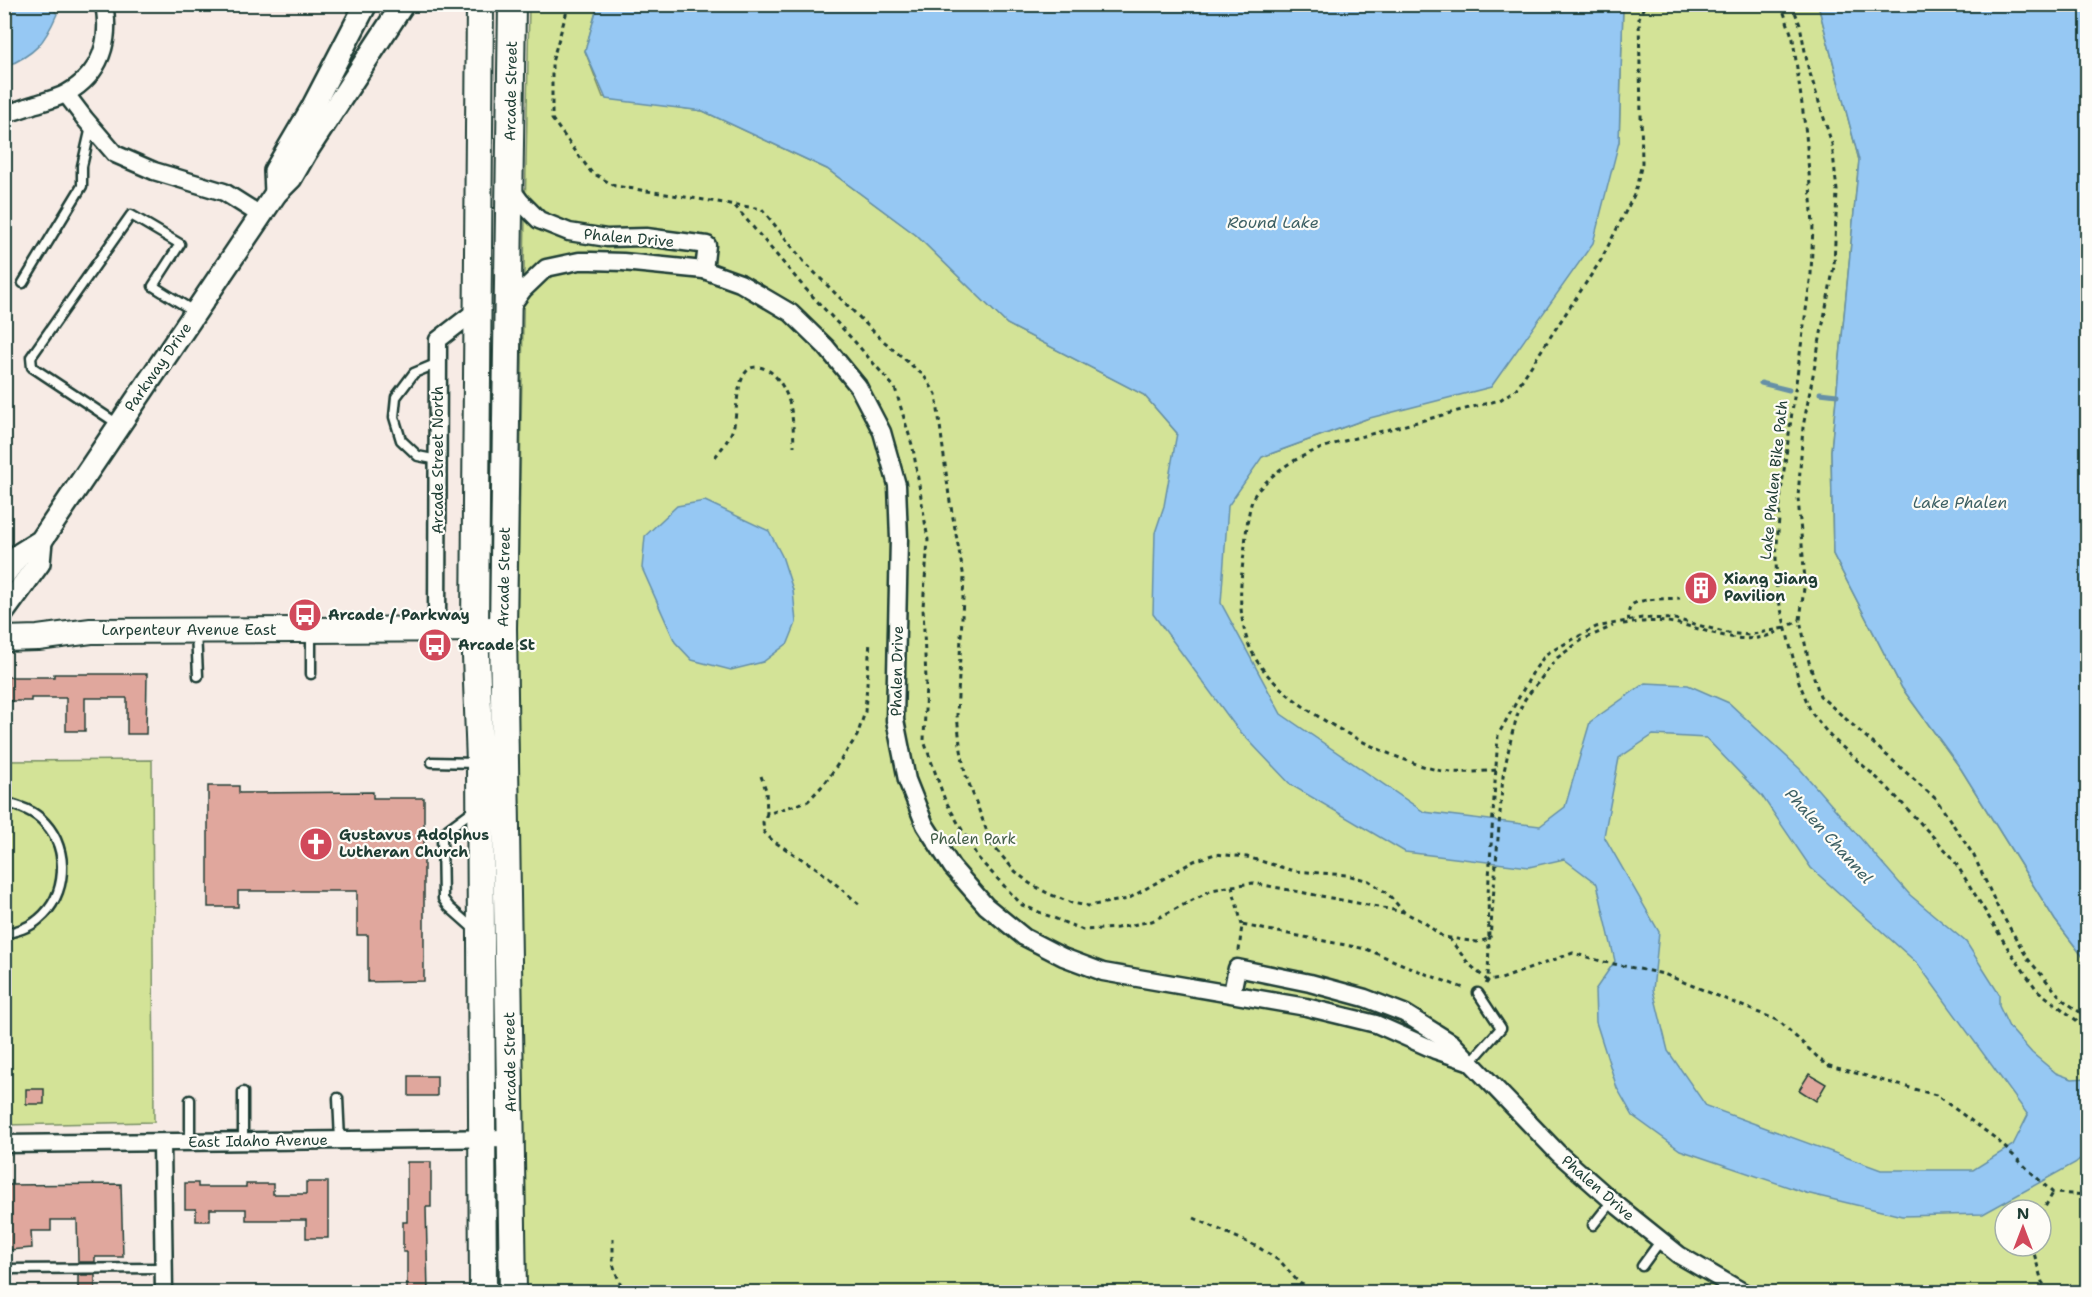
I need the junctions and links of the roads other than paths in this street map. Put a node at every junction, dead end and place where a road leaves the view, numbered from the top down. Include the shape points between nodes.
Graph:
1 (104, 4) edge
2 (366, 4) edge
3 (403, 4) edge
4 (464, 4) edge
5 (480, 4) edge
6 (512, 4) edge
7 (480, 37) junction
8 (66, 94) junction
9 (4, 114) edge
10 (91, 126) junction
11 (509, 186) junction
12 (276, 193) junction
13 (262, 216) junction
14 (592, 235) junction
15 (626, 237) junction
16 (591, 261) junction
17 (626, 262) junction
18 (704, 270) junction
19 (23, 283) dead end
20 (478, 309) junction
21 (509, 309) junction
22 (195, 312) junction
23 (438, 363) junction
24 (119, 424) junction
25 (439, 460) junction
26 (41, 541) junction
27 (4, 575) edge
28 (4, 611) edge
29 (4, 622) edge
30 (311, 629) junction
31 (475, 629) junction
32 (503, 629) junction
33 (437, 630) junction
34 (91, 631) junction
35 (195, 631) junction
36 (4, 639) edge
37 (312, 674) dead end
38 (198, 676) dead end
39 (432, 762) dead end
40 (480, 763) junction
41 (4, 802) edge
42 (480, 806) junction
43 (4, 934) edge
44 (481, 935) junction
45 (1232, 993) junction
46 (1478, 993) road end
47 (1471, 1062) junction
48 (243, 1092) dead end
49 (338, 1098) dead end
50 (190, 1100) dead end
51 (512, 1138) junction
52 (482, 1139) junction
53 (340, 1140) junction
54 (190, 1142) junction
55 (243, 1142) junction
56 (162, 1143) junction
57 (4, 1144) edge
58 (1612, 1201) junction
59 (1593, 1225) dead end
60 (1661, 1240) junction
61 (1642, 1266) dead end
62 (164, 1268) junction
63 (4, 1269) edge
64 (164, 1293) edge
65 (483, 1293) edge
66 (513, 1293) edge
67 (1743, 1293) edge

1 - 8 street via 106,40 99,60 86,78
2 - 12 street, Parkway Drive via 275,171
3 - 12 street, Parkway Drive via 291,178
4 - 7 main road
5 - 7 main road, Arcade Street
6 - 11 main road, Arcade Street
7 - 20 main road, Arcade Street
8 - 9 street
8 - 10 street
10 - 13 street via 115,154 154,171 224,192
10 - 19 lane via 82,186
11 - 14 street, Phalen Drive via 539,220 570,232
11 - 21 main road, Arcade Street
12 - 13 street, Parkway Drive
13 - 22 street, Parkway Drive
14 - 15 street, Phalen Drive
14 - 16 street
15 - 17 street
15 - 18 street, Phalen Drive via 706,246
16 - 17 street, Phalen Drive
16 - 21 street, Phalen Drive via 546,268
17 - 18 street, Phalen Drive
18 - 45 street, Phalen Drive via 740,283 791,313 858,386 882,432 897,485 898,506 895,720 907,780 925,825 952,867 986,906 1024,937 1063,957 1103,972
20 - 23 street, Arcade Street North via 438,340
20 - 31 main road, Arcade Street
21 - 32 main road, Arcade Street
22 - 24 street, Parkway Drive
22 - 24 lane via 153,286 180,244 131,215 31,357 32,367
23 - 25 street, Arcade Street North
23 - 25 lane via 414,373 396,398 394,417 401,440 418,456
24 - 26 street, Parkway Drive
25 - 33 street, Arcade Street North
26 - 27 street, Parkway Drive via 20,554
26 - 28 street, Parkway Drive via 39,563
29 - 34 main road, Larpenteur Avenue East
30 - 33 main road, Larpenteur Avenue East
30 - 35 main road, Larpenteur Avenue East
30 - 37 lane
31 - 32 main road, Larpenteur Avenue East
31 - 33 main road, Larpenteur Avenue East
31 - 40 main road, Arcade Street
32 - 51 main road, Arcade Street
34 - 35 main road, Larpenteur Avenue East
34 - 36 main road, Larpenteur Avenue East
35 - 38 lane
39 - 40 lane
40 - 42 main road, Arcade Street
41 - 43 lane via 27,809 45,823 58,842 63,863 61,884 53,903 39,919 21,930
42 - 44 main road, Arcade Street
42 - 44 lane via 442,836 443,899
44 - 52 main road, Arcade Street
45 - 47 street, Phalen Drive via 1376,1024
45 - 47 street, Phalen Drive via 1237,968 1365,998 1404,1012 1452,1043
46 - 47 lane via 1502,1028
47 - 58 street, Phalen Drive via 1558,1153
48 - 55 lane
49 - 53 lane
50 - 54 lane
51 - 52 street, East Idaho Avenue
51 - 66 main road, Arcade Street
52 - 53 street, East Idaho Avenue
52 - 65 main road, Arcade Street
53 - 55 street, East Idaho Avenue
54 - 55 street, East Idaho Avenue
54 - 56 street, East Idaho Avenue
56 - 57 street, East Idaho Avenue
56 - 62 street
58 - 59 lane
58 - 60 street, Phalen Drive
60 - 61 lane
60 - 67 street, Phalen Drive
62 - 63 lane
62 - 64 street

